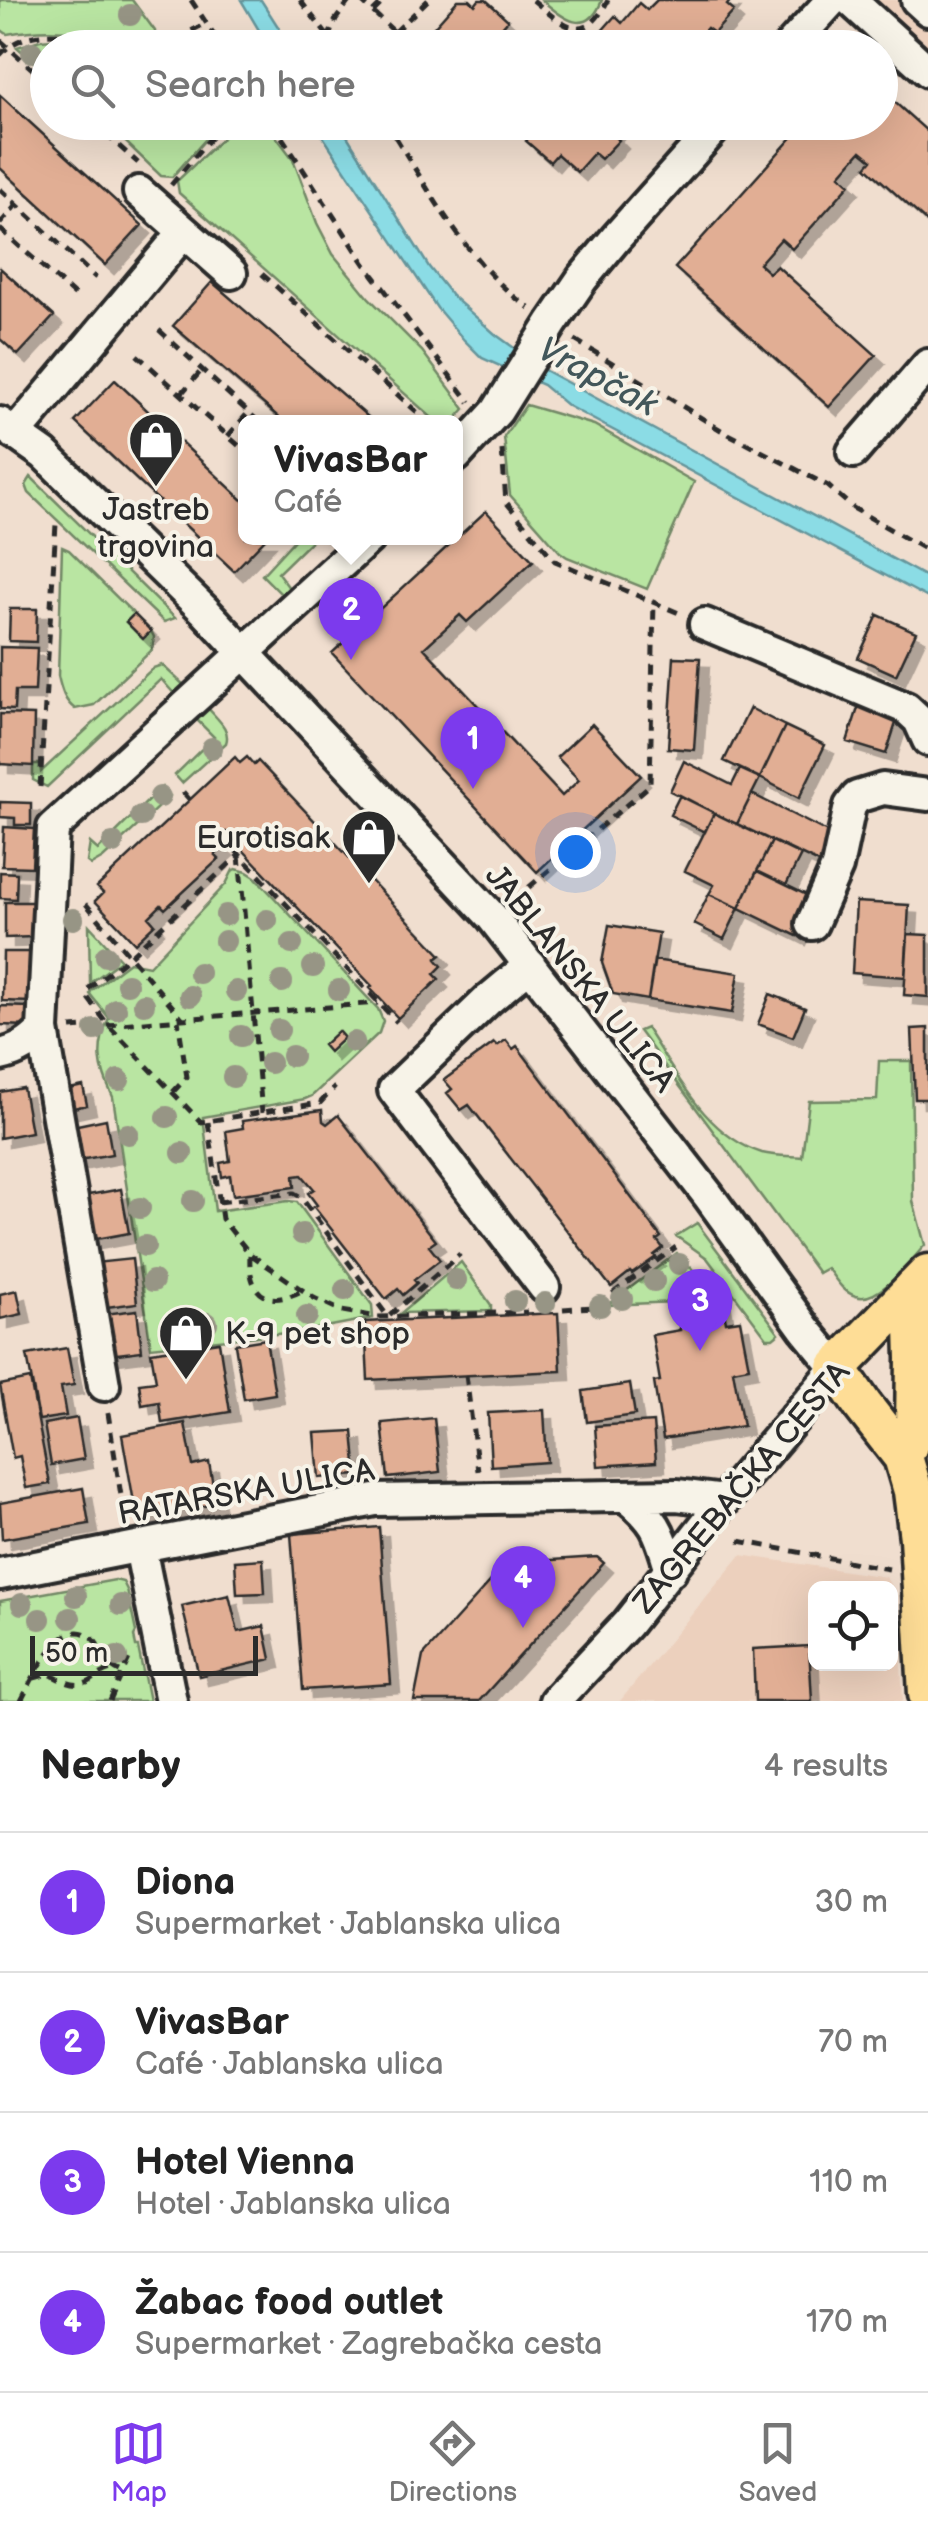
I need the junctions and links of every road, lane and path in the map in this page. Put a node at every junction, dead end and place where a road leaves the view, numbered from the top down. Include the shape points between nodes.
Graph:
1 (191, 0) edge
2 (300, 0) edge
3 (350, 0) edge
4 (360, 0) edge
5 (385, 0) edge
6 (428, 0) edge
7 (534, 0) edge
8 (608, 0) edge
9 (832, 0) edge
10 (850, 0) edge
11 (917, 0) edge
12 (928, 10) edge
13 (373, 12) junction
14 (206, 23) junction
15 (193, 30) edge
16 (211, 30) edge
17 (324, 30) edge
18 (331, 30) edge
19 (393, 30) edge
20 (397, 30) edge
21 (804, 30) edge
22 (883, 30) edge
23 (30, 37) edge
24 (0, 40) edge
25 (898, 44) edge
26 (8, 46) junction
27 (0, 55) edge
28 (30, 66) edge
29 (928, 71) edge
30 (205, 140) edge
31 (284, 140) edge
32 (398, 140) edge
33 (704, 140) edge
34 (0, 189) edge
35 (154, 190) joint
36 (17, 204) junction
37 (0, 226) edge
38 (184, 232) junction
39 (232, 273) dead end
40 (96, 278) dead end
41 (78, 298) dead end
42 (159, 330) dead end
43 (544, 334) junction
44 (137, 355) dead end
45 (928, 365) edge
46 (202, 370) junction
47 (181, 394) junction
48 (471, 403) dead end
49 (248, 413) edge
50 (238, 424) edge
51 (8, 428) edge
52 (228, 436) junction
53 (238, 445) edge
54 (463, 448) edge
55 (502, 448) dead end
56 (853, 452) dead end
57 (56, 524) dead end
58 (361, 545) edge
59 (928, 550) edge
60 (654, 601) junction
61 (705, 624) joint
62 (245, 653) junction
63 (928, 740) edge
64 (40, 787) dead end
65 (184, 792) dead end
66 (928, 796) edge
67 (190, 800) dead end
68 (222, 836) dead end
69 (239, 856) junction
70 (86, 904) dead end
71 (508, 904) dead end
72 (812, 924) dead end
73 (130, 956) junction
74 (530, 965) junction
75 (88, 990) dead end
76 (88, 998) dead end
77 (378, 1003) junction
78 (253, 1014) junction
79 (180, 1020) junction
80 (398, 1022) dead end
81 (110, 1026) junction
82 (43, 1030) junction
83 (0, 1055) edge
84 (335, 1087) dead end
85 (173, 1092) junction
86 (262, 1113) junction
87 (208, 1122) junction
88 (219, 1202) junction
89 (676, 1246) dead end
90 (250, 1254) junction
91 (460, 1254) dead end
92 (921, 1281) edge
93 (302, 1290) junction
94 (548, 1302) junction
95 (388, 1317) junction
96 (837, 1368) junction
97 (466, 1375) dead end
98 (104, 1385) joint
99 (916, 1452) edge
100 (478, 1478) dead end
101 (626, 1496) junction
102 (724, 1501) junction
103 (134, 1540) junction
104 (739, 1541) dead end
105 (671, 1570) junction
106 (902, 1571) dead end
107 (0, 1574) edge
108 (136, 1644) dead end
109 (114, 1670) junction
110 (122, 1673) junction
111 (34, 1678) junction
112 (575, 1694) edge
113 (928, 1694) edge
114 (21, 1701) edge
115 (110, 1701) edge
116 (170, 1701) edge

1 - 14 path
2 - 17 path
3 - 18 path
4 - 13 path
5 - 13 path
6 - 20 path
7 - 8 path via 575,28 600,16
9 - 21 street
10 - 22 street
11 - 12 street
13 - 19 path
14 - 15 path
14 - 16 path
23 - 26 path
24 - 26 path
25 - 29 street
26 - 27 path
26 - 28 path
30 - 35 path
31 - 48 path via 365,264
32 - 43 path via 466,244
33 - 43 street via 616,238
34 - 36 path
35 - 38 street
36 - 37 path
36 - 40 path
37 - 41 path
38 - 39 street
38 - 51 street
42 - 46 path
43 - 54 street via 506,397
43 - 59 path via 597,354
44 - 47 path
45 - 56 street
46 - 47 path
46 - 49 path
47 - 52 path
50 - 52 path
51 - 62 street, JABLANSKA ULICA via 44,454
52 - 53 path
55 - 60 path via 506,502 554,561
57 - 64 path
58 - 62 street
60 - 61 path
60 - 71 path via 650,785
61 - 63 street via 906,708
62 - 74 street, JABLANSKA ULICA
62 - 82 street via 52,828
65 - 67 path
66 - 72 street via 883,789 857,796
68 - 69 path
69 - 73 path
69 - 77 path
69 - 78 path
70 - 73 path
73 - 75 path
73 - 79 path
74 - 94 street via 394,1090
74 - 96 street, JABLANSKA ULICA
76 - 81 path
77 - 78 path
77 - 80 path
78 - 79 path
78 - 86 path
79 - 81 path
79 - 85 path via 187,1077
81 - 82 path
81 - 85 path
82 - 83 street via 30,1044
82 - 98 street
84 - 86 path via 320,1103
85 - 87 path
86 - 87 path
87 - 88 path
88 - 90 path via 222,1219
88 - 95 path via 301,1197
89 - 94 path via 594,1307
90 - 93 path
90 - 93 path via 249,1274 260,1293 280,1299
91 - 95 path
92 - 96 main road, ZAGREBAČKA CESTA
92 - 99 main road
93 - 95 path via 342,1311
94 - 95 path
96 - 99 main road via 863,1406
96 - 102 street, ZAGREBAČKA CESTA
97 - 100 path
98 - 103 path
99 - 113 main road
101 - 102 street, RATARSKA ULICA
101 - 103 street, RATARSKA ULICA via 375,1500
101 - 105 street via 650,1515
102 - 105 street, ZAGREBAČKA CESTA
103 - 107 street, RATARSKA ULICA
103 - 116 street
104 - 106 path
105 - 112 street, ZAGREBAČKA CESTA
108 - 110 path
109 - 110 path
109 - 111 path via 84,1684 49,1674
109 - 111 path via 93,1639 77,1632 56,1641
110 - 115 path
111 - 114 path

